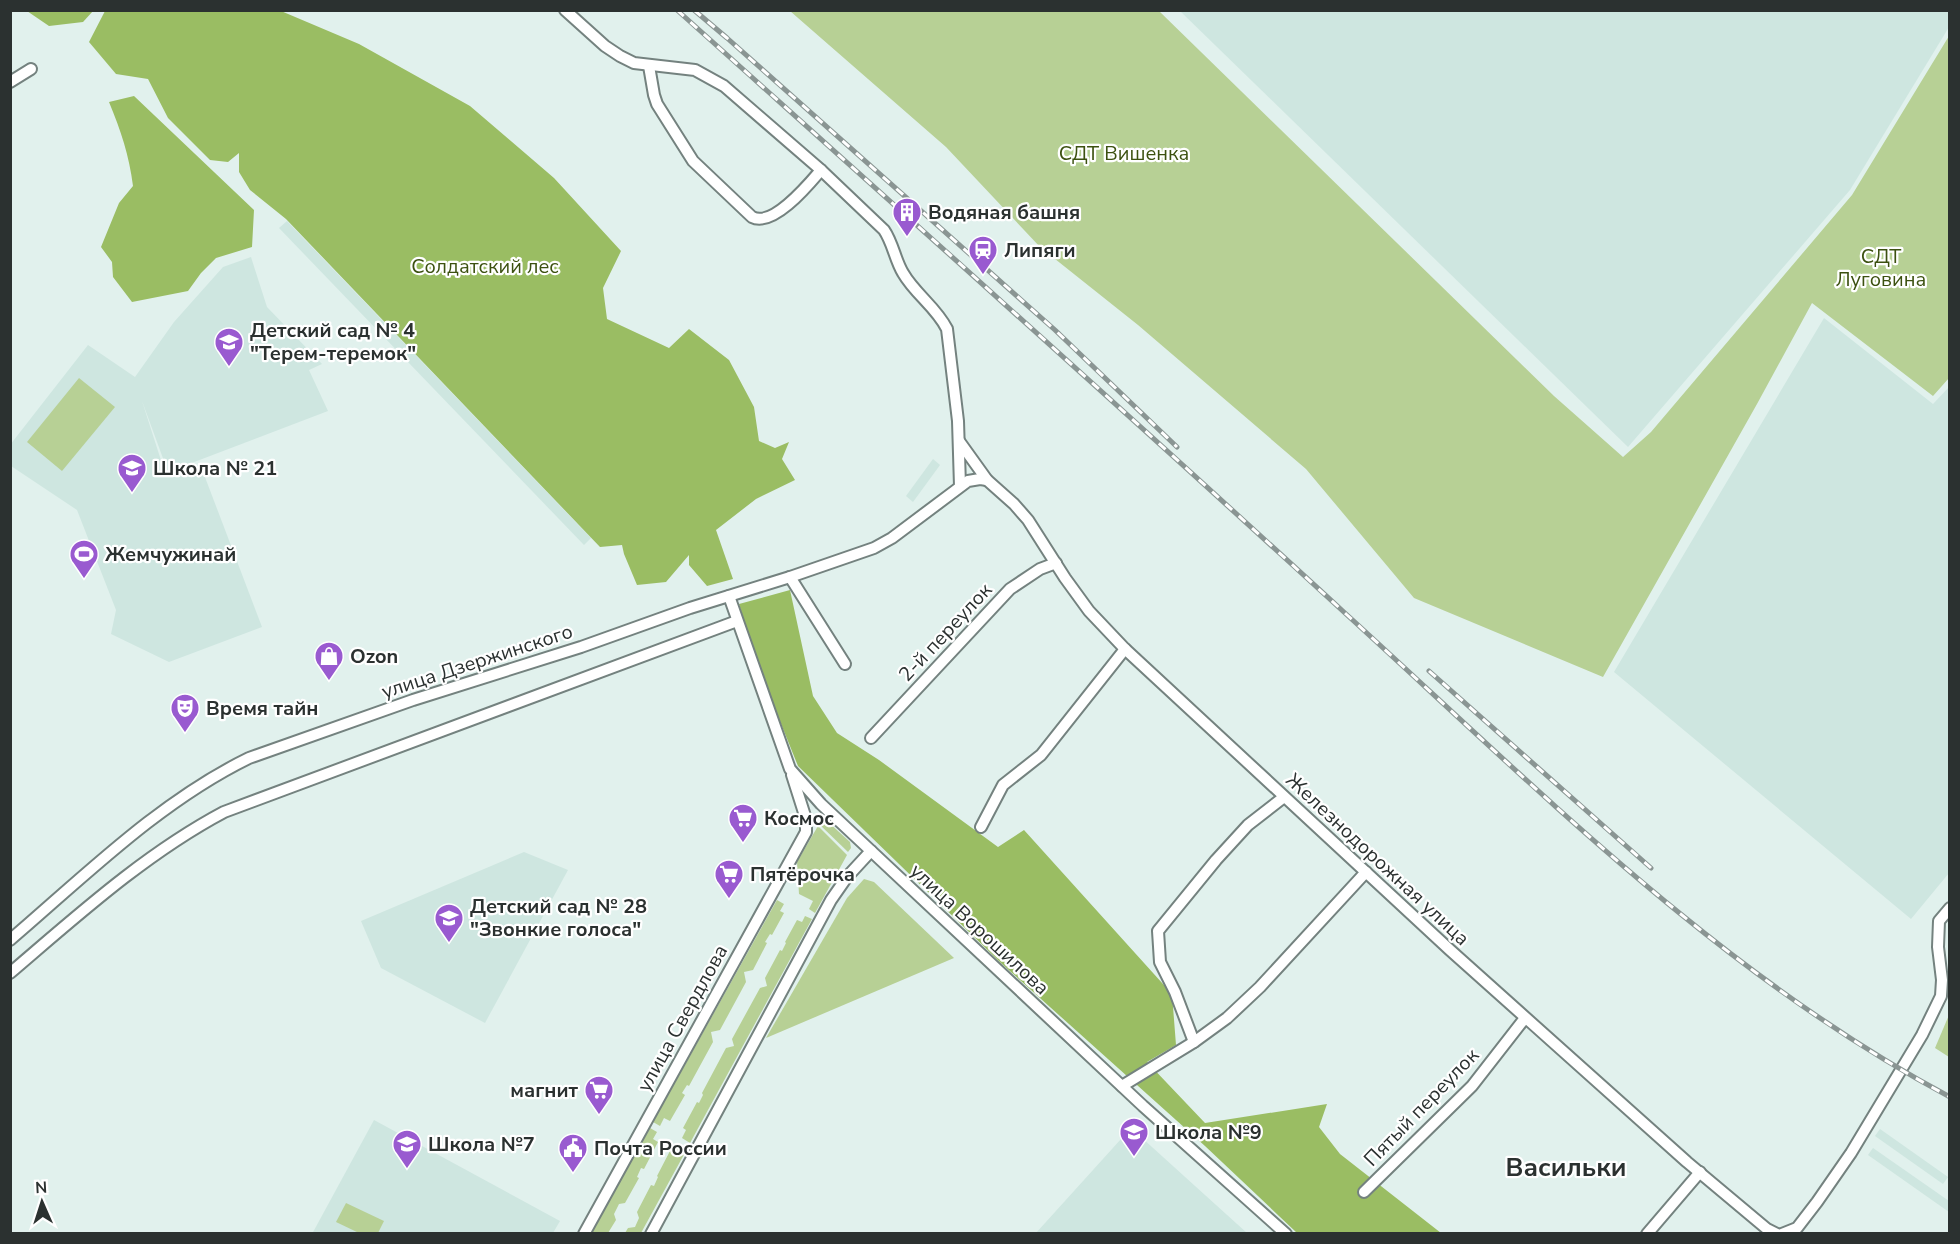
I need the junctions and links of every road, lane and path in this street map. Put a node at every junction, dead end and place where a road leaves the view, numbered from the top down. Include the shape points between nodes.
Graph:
1 (565, 10) edge
2 (649, 66) junction
3 (31, 69) dead end
4 (10, 82) edge
5 (821, 170) junction
6 (959, 441) junction
7 (987, 480) junction
8 (960, 486) junction
9 (1056, 563) junction
10 (790, 577) junction
11 (729, 596) junction
12 (737, 621) junction
13 (1125, 649) junction
14 (845, 664) dead end
15 (871, 738) dead end
16 (790, 769) junction
17 (1284, 797) junction
18 (981, 827) dead end
19 (871, 851) junction
20 (1366, 872) junction
21 (1950, 908) edge
22 (10, 940) edge
23 (10, 973) edge
24 (1525, 1018) junction
25 (1194, 1042) junction
26 (1122, 1086) junction
27 (1700, 1172) junction
28 (1364, 1192) dead end
29 (584, 1233) edge
30 (651, 1233) edge
31 (1286, 1233) edge
32 (1647, 1233) edge
33 (1777, 1233) edge
34 (1782, 1233) edge

1 - 2 street via 620,56
2 - 5 street via 695,70 724,86
2 - 5 street via 657,104 693,161 752,217 772,216 800,194
3 - 4 street
5 - 6 street via 884,230 902,271 947,329
6 - 7 street, Железнодорожная улица
6 - 8 street
7 - 8 street, улица Дзержинского via 974,479
7 - 9 street, Железнодорожная улица via 1028,520
8 - 10 street, улица Дзержинского via 874,548
9 - 13 street, Железнодорожная улица via 1089,611
9 - 15 street, 2-й переулок via 1010,589
10 - 11 street, улица Дзержинского
10 - 14 street
11 - 12 street, улица Ворошилова
11 - 22 street, улица Дзержинского via 249,758 153,817
12 - 16 street, улица Ворошилова
12 - 23 street via 224,812 188,832 121,880
13 - 17 street, Железнодорожная улица
13 - 18 street via 1041,755 1003,785
16 - 19 street, улица Ворошилова via 820,804
16 - 29 street, улица Свердлова via 806,819 806,832
17 - 20 street, Железнодорожная улица
17 - 25 street via 1248,825 1158,930 1160,962
19 - 26 street, улица Ворошилова
19 - 30 street via 831,900
20 - 24 street, Железнодорожная улица
20 - 25 street via 1260,987
21 - 34 street via 1939,921 1941,996 1922,1035 1817,1202 1797,1228
24 - 27 street, Железнодорожная улица
24 - 28 street, Пятый переулок via 1472,1086
25 - 26 street
26 - 31 street, улица Ворошилова
27 - 32 street
27 - 33 street, Железнодорожная улица via 1767,1229

